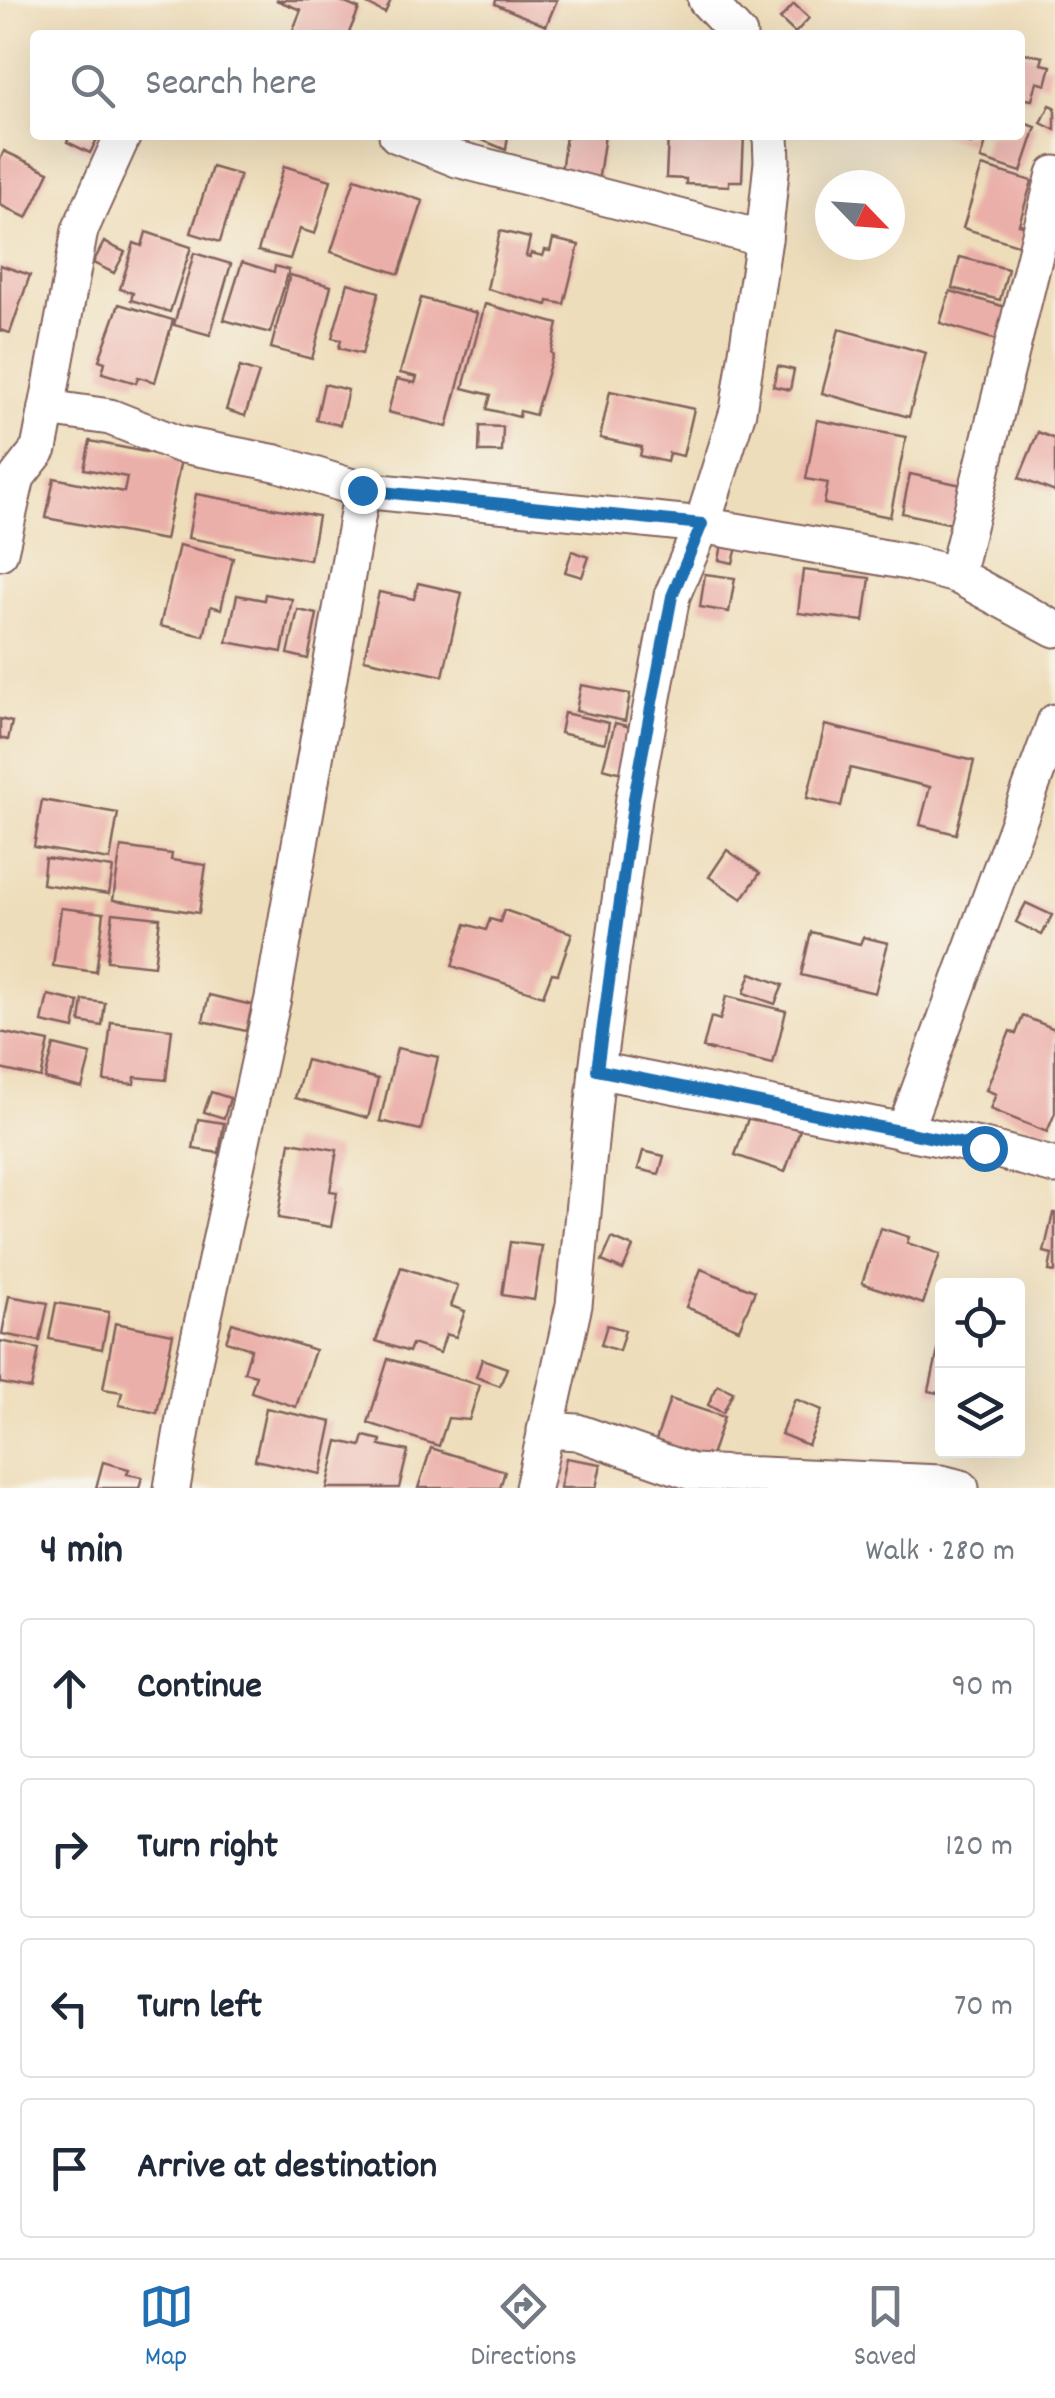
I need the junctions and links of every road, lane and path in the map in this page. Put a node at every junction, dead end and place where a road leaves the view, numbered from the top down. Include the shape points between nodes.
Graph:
1 (706, 0) edge
2 (734, 30) edge
3 (121, 140) edge
4 (410, 140) edge
5 (771, 140) edge
6 (1055, 174) edge
7 (764, 238) junction
8 (47, 408) junction
9 (362, 490) junction
10 (702, 524) junction
11 (0, 552) edge
12 (956, 574) junction
13 (1055, 629) edge
14 (1055, 722) edge
15 (597, 1070) junction
16 (904, 1132) junction
17 (1055, 1166) edge
18 (544, 1430) junction
19 (172, 1488) edge
20 (532, 1488) edge
21 (961, 1488) edge

1 - 2 street
3 - 8 street via 80,230
4 - 7 street via 457,159
5 - 7 street
6 - 12 street
7 - 10 street via 738,411
8 - 9 street via 110,417 178,444 276,463
8 - 11 street via 39,448 16,477
9 - 10 street
9 - 19 street via 273,998
10 - 12 street
10 - 15 street via 672,596 634,798
12 - 13 street
14 - 16 street
15 - 16 street
15 - 18 street via 574,1305
16 - 17 street
18 - 20 street
18 - 21 street via 577,1432 692,1472

